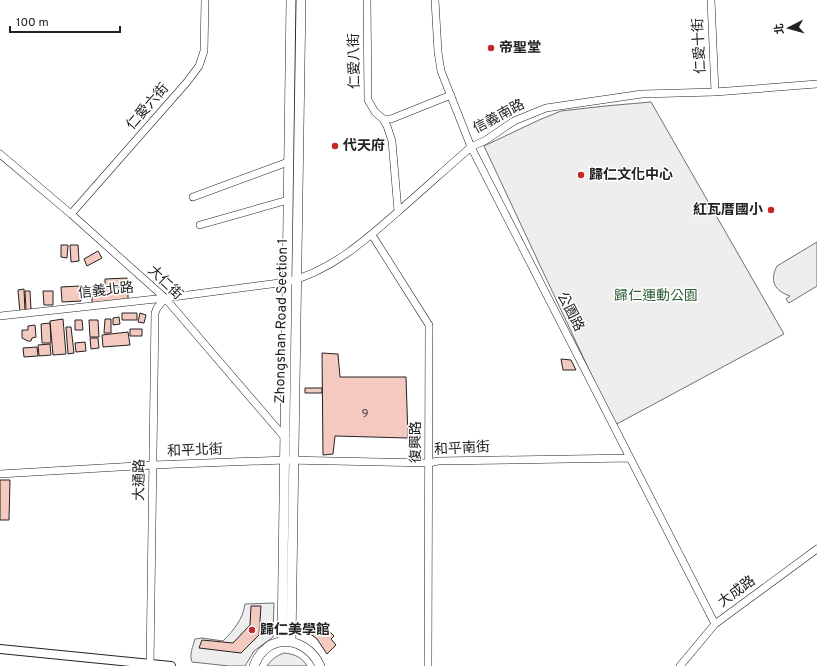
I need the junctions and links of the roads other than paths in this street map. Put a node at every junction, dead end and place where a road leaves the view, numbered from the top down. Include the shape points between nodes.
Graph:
1 (205, 0) edge
2 (291, 0) edge
3 (301, 0) edge
4 (367, 0) edge
5 (435, 0) edge
6 (711, 0) edge
7 (817, 84) edge
8 (715, 92) junction
9 (451, 95) junction
10 (383, 119) junction
11 (471, 147) junction
12 (0, 154) edge
13 (288, 162) junction
14 (193, 198) dead end
15 (288, 200) junction
16 (398, 211) junction
17 (71, 214) junction
18 (200, 225) dead end
19 (372, 235) junction
20 (296, 280) junction
21 (287, 282) junction
22 (165, 298) junction
23 (0, 316) edge
24 (285, 438) junction
25 (295, 448) junction
26 (630, 458) junction
27 (285, 460) junction
28 (295, 461) junction
29 (429, 463) junction
30 (153, 465) junction
31 (0, 474) edge
32 (817, 549) edge
33 (715, 624) junction
34 (282, 642) junction
35 (292, 642) junction
36 (0, 649) edge
37 (150, 665) edge
38 (171, 666) edge
39 (254, 666) edge
40 (320, 666) edge
41 (428, 666) edge
42 (680, 666) edge

1 - 17 street, 仁愛六街 via 204,51 199,66
2 - 13 main road, Zhongshan Road Section 1
3 - 20 main road, Zhongshan Road Section 1
4 - 10 street, 仁愛八街 via 368,100
5 - 9 street, 公園路 via 438,52
6 - 8 street, 仁愛十街
7 - 8 street, 信義南路
8 - 11 street, 信義南路 via 642,94 546,108 514,122
9 - 10 street
9 - 11 street, 公園路
10 - 16 street, 仁愛八街 via 392,141
11 - 16 street, 信義南路
11 - 26 street, 公園路
12 - 17 street, 大仁街
13 - 14 street
13 - 15 main road, Zhongshan Road Section 1
15 - 18 street
15 - 21 main road, Zhongshan Road Section 1
16 - 19 street, 信義南路
17 - 22 street, 大仁街
19 - 20 street, 信義南路 via 340,258
19 - 29 street, 復興路 via 429,325
20 - 21 street, 信義南路
20 - 25 main road, Zhongshan Road Section 1
21 - 22 street, 信義北路
21 - 24 main road, Zhongshan Road Section 1
22 - 23 street, 信義北路
22 - 24 street, 大仁街
22 - 30 street, 大通路 via 155,313
24 - 25 street, 大仁街
24 - 27 main road, Zhongshan Road Section 1
25 - 28 main road, Zhongshan Road Section 1
26 - 29 street, 和平南街
26 - 33 street, 公園路
27 - 28 street, 和平北街
27 - 30 street, 和平北街
27 - 34 main road, Zhongshan Road Section 1
28 - 29 street, 和平南街
28 - 35 main road, Zhongshan Road Section 1
29 - 41 street, 復興路
30 - 31 street, 和平北街
30 - 37 street, 大通路
32 - 33 street, 大成路
33 - 42 street, 大成路
34 - 35 main road
34 - 39 main road via 265,649
35 - 40 main road via 312,652
36 - 37 street
37 - 38 street

